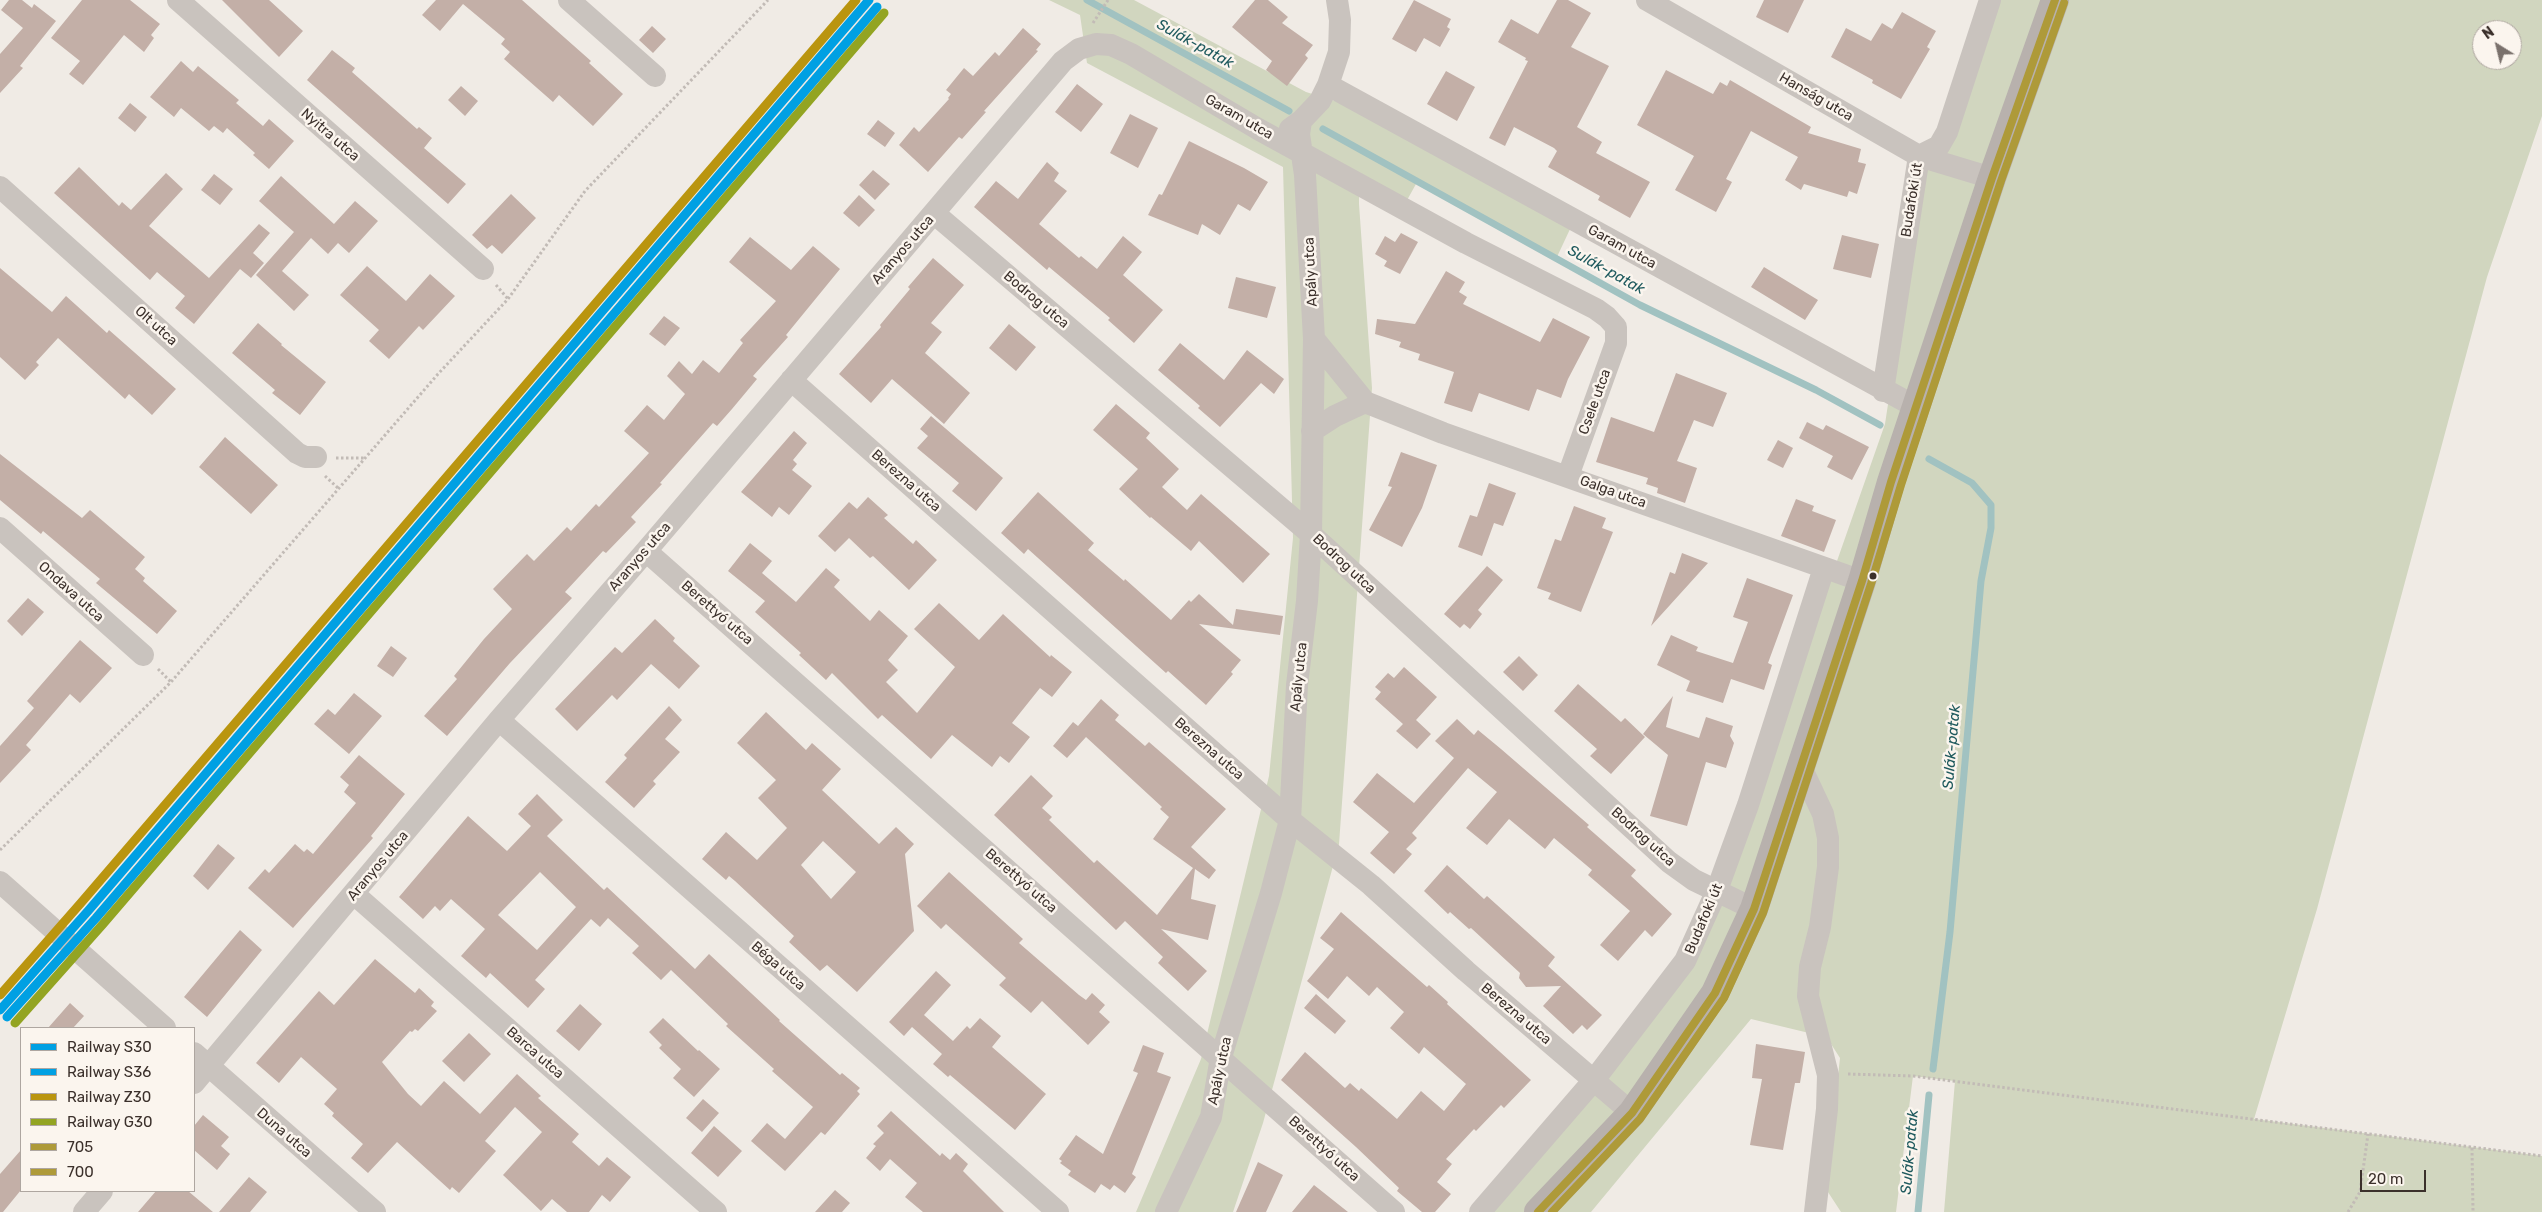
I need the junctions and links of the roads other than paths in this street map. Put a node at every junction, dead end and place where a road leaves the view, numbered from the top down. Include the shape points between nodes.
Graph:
1 (178, 0) edge
2 (569, 0) edge
3 (1336, 0) edge
4 (1647, 0) edge
5 (1990, 0) edge
6 (2055, 0) edge
7 (1093, 36) joint
8 (655, 76) dead end
9 (1328, 85) junction
10 (1301, 121) junction
11 (1258, 129) junction
12 (1300, 151) junction
13 (1919, 156) junction
14 (1992, 178) junction
15 (0, 187) edge
16 (935, 214) junction
17 (483, 269) dead end
18 (1616, 327) joint
19 (1314, 340) junction
20 (791, 380) junction
21 (1884, 391) junction
22 (1366, 402) junction
23 (1916, 407) junction
24 (1312, 431) junction
25 (316, 457) road end
26 (1568, 476) junction
27 (0, 528) edge
28 (1311, 534) junction
29 (646, 551) junction
30 (1824, 568) junction
31 (1862, 581) junction
32 (143, 655) dead end
33 (499, 720) junction
34 (1801, 767) junction
35 (1290, 820) junction
36 (0, 882) edge
37 (1716, 890) junction
38 (354, 894) junction
39 (1754, 909) junction
40 (164, 1027) edge
41 (1221, 1057) junction
42 (201, 1059) edge
43 (195, 1080) edge
44 (1594, 1080) junction
45 (1632, 1113) junction
46 (101, 1192) edge
47 (84, 1212) edge
48 (375, 1212) edge
49 (716, 1212) edge
50 (1058, 1212) edge
51 (1166, 1212) edge
52 (1394, 1212) edge
53 (1480, 1212) edge
54 (1538, 1212) edge
55 (1815, 1212) edge

1 - 17 street, Nyitra utca
2 - 8 street
3 - 9 street via 1340,20 1339,52
4 - 13 street, Hanság utca
5 - 13 street, Budafoki út via 1947,132 1939,146
6 - 14 main road
7 - 11 street, Garam utca via 1131,54
7 - 16 street, Aranyos utca via 1063,62
9 - 10 street via 1320,101
9 - 21 street, Garam utca
10 - 11 street via 1277,133
10 - 12 street, Apály utca
11 - 12 street, Garam utca
12 - 18 street, Garam utca via 1466,243 1596,309
12 - 19 street, Apály utca via 1305,175
13 - 14 street, Hanság utca
13 - 21 street, Budafoki út
14 - 23 main road
15 - 25 street, Olt utca via 297,453
16 - 20 street, Aranyos utca
16 - 28 street, Bodrog utca
18 - 26 street, Csele utca via 1616,343 1608,371
19 - 22 street, Galga utca
19 - 24 street, Apály utca
20 - 29 street, Aranyos utca
20 - 35 street, Berezna utca
21 - 23 street, Garam utca
22 - 24 street
22 - 26 street, Galga utca via 1443,433
23 - 31 main road
24 - 28 street, Apály utca
26 - 30 street, Galga utca
27 - 32 street, Ondava utca
28 - 35 street, Apály utca via 1297,685
28 - 37 street, Bodrog utca via 1669,862 1694,880
29 - 33 street, Aranyos utca
29 - 41 street, Berettyó utca
30 - 31 street, Galga utca
30 - 37 street, Budafoki út via 1748,805
31 - 34 main road
33 - 38 street, Aranyos utca
33 - 50 street, Béga utca
34 - 39 main road
34 - 55 street via 1823,814 1828,838 1820,926 1810,967 1808,996 1828,1075
35 - 41 street, Apály utca
35 - 44 street, Berezna utca via 1371,885
36 - 40 street
37 - 39 street, Bodrog utca
37 - 44 street, Budafoki út via 1686,961
38 - 42 street, Aranyos utca
38 - 49 street, Barca utca
39 - 45 main road via 1716,993
41 - 51 street, Apály utca via 1211,1117
41 - 52 street, Berettyó utca
42 - 43 street, Aranyos utca
42 - 48 street, Duna utca
44 - 45 street, Berezna utca
44 - 53 street, Budafoki út
45 - 54 main road
46 - 47 street

